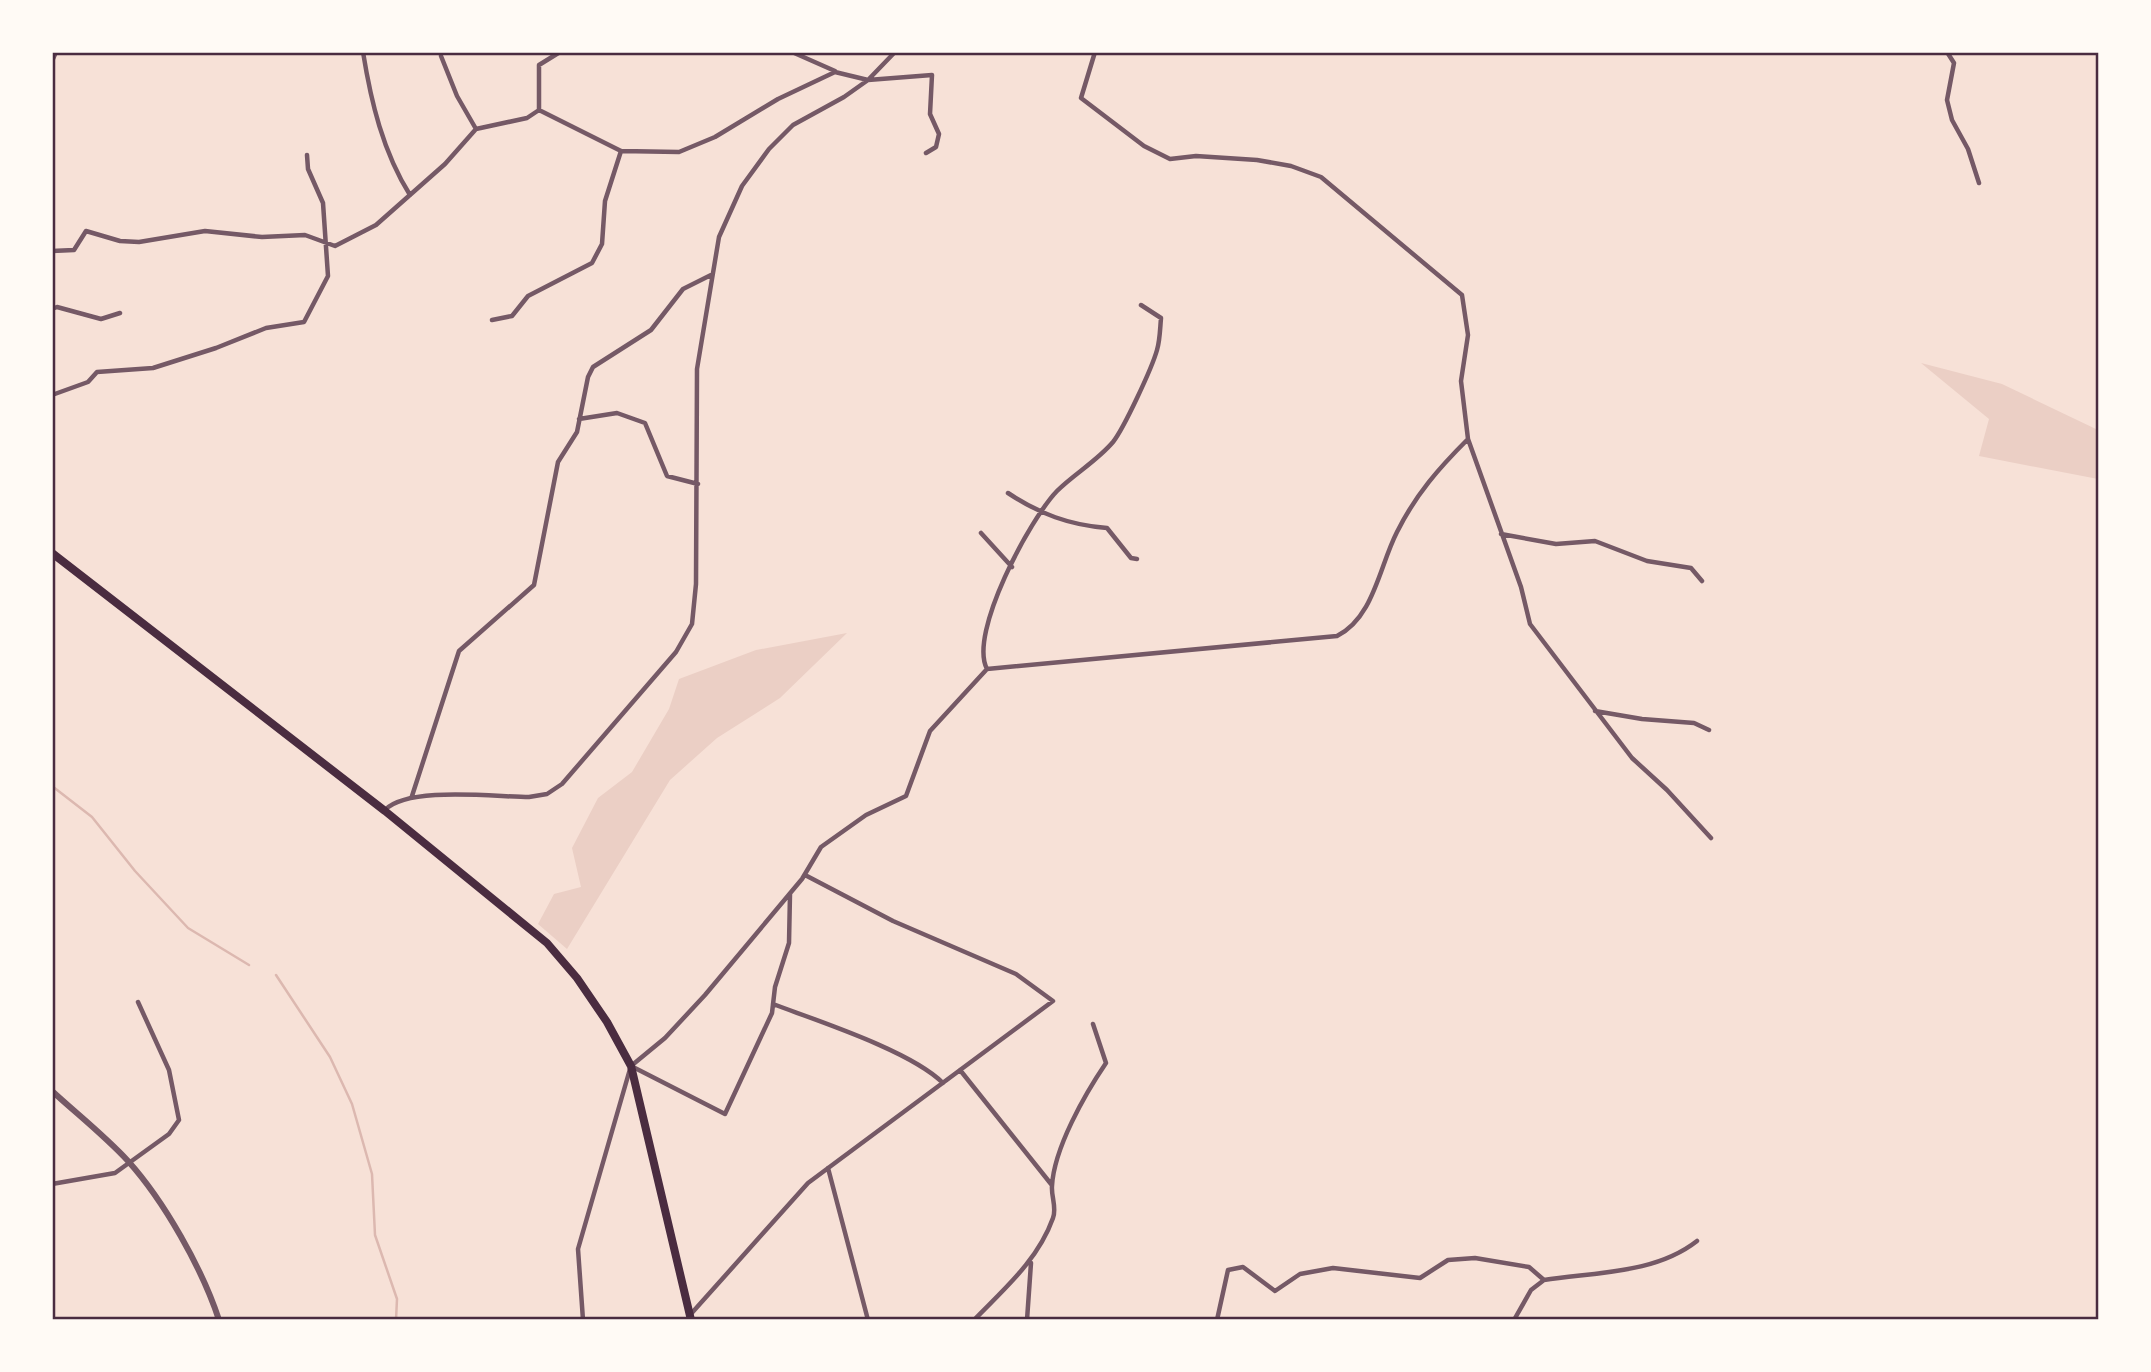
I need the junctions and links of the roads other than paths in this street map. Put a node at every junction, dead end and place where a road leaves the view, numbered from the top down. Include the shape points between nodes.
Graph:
1 (56, 52) edge
2 (363, 52) edge
3 (560, 52) edge
4 (792, 52) edge
5 (895, 52) edge
6 (1095, 52) edge
7 (1947, 52) edge
8 (441, 56) dead end
9 (52, 61) edge
10 (835, 72) junction
11 (868, 80) junction
12 (539, 110) junction
13 (476, 129) junction
14 (621, 151) junction
15 (926, 153) dead end
16 (307, 155) dead end
17 (1979, 183) dead end
18 (410, 195) junction
19 (327, 243) junction
20 (52, 251) edge
21 (710, 275) junction
22 (1141, 305) dead end
23 (52, 309) edge
24 (120, 313) dead end
25 (492, 320) dead end
26 (52, 395) edge
27 (579, 419) junction
28 (1468, 439) junction
29 (698, 484) junction
30 (1008, 493) dead end
31 (1039, 514) junction
32 (981, 533) dead end
33 (1500, 534) junction
34 (52, 553) edge
35 (1137, 559) dead end
36 (1012, 567) junction
37 (1702, 581) dead end
38 (987, 669) junction
39 (1594, 711) junction
40 (1709, 730) dead end
41 (412, 796) junction
42 (385, 811) junction
43 (1711, 838) dead end
44 (805, 875) junction
45 (790, 894) junction
46 (138, 1002) dead end
47 (773, 1004) junction
48 (1093, 1024) dead end
49 (631, 1066) junction
50 (960, 1070) junction
51 (943, 1083) junction
52 (52, 1091) edge
53 (128, 1161) junction
54 (828, 1168) junction
55 (52, 1184) edge
56 (1052, 1185) junction
57 (1697, 1241) dead end
58 (1031, 1262) junction
59 (1544, 1280) junction
60 (690, 1318) edge
61 (219, 1320) edge
62 (583, 1320) edge
63 (868, 1320) edge
64 (974, 1320) edge
65 (1027, 1320) edge
66 (1217, 1320) edge
67 (1514, 1320) edge

1 - 9 street
2 - 18 street via 370,97 391,164
3 - 12 street via 539,65
4 - 10 street
5 - 11 street
6 - 28 street via 1081,98 1144,146 1170,159 1257,160 1321,177 1462,295 1468,335 1461,382
7 - 17 street via 1954,63 1948,100 1952,120
8 - 13 street
10 - 11 street
10 - 14 street via 679,152
11 - 15 street via 932,75 930,114 939,134 936,147
11 - 21 street via 793,125 769,149 742,186 719,237
12 - 13 street via 527,118
12 - 14 street
13 - 18 street via 446,164
14 - 25 street via 606,201 602,244 592,263 528,296 512,316
16 - 19 street via 323,204
18 - 19 street via 376,225 335,246
19 - 20 street via 306,235 262,237 205,231 139,242 86,231 74,250
19 - 26 street via 328,276 304,322 266,328 153,368 97,372 88,382
21 - 27 street via 683,289 651,330 593,367
21 - 29 street via 697,369
22 - 31 street via 1161,318 1157,350 1114,440 1058,490
23 - 24 street via 101,319
27 - 29 street via 617,412 645,423 667,476
27 - 41 street via 577,432 558,462 534,585 459,651
28 - 33 street
28 - 38 street via 1430,476 1396,533 1370,600 1352,629 1337,636
29 - 41 street via 691,624 676,652 562,784 547,794 529,797
30 - 31 street
31 - 35 street via 1107,528 1131,558
31 - 36 street
32 - 36 street
33 - 37 street via 1556,544 1595,541 1647,561 1691,568
33 - 39 street via 1530,624
34 - 42 highway
36 - 38 street via 983,638 981,659
38 - 44 street via 930,731 906,796 866,815 821,847
39 - 40 street via 1694,723
39 - 43 street via 1632,758
41 - 42 street
42 - 49 highway via 547,943 577,978
44 - 45 street
44 - 50 street via 892,921 1016,974 1053,1001
45 - 47 street via 789,943
45 - 49 street via 705,995
46 - 53 street via 169,1070 179,1120 169,1134
47 - 49 street via 725,1114
47 - 51 street via 862,1038 933,1073
48 - 56 street via 1106,1063 1079,1103
49 - 60 highway
49 - 62 street via 578,1249
50 - 51 street
50 - 56 street
51 - 54 street
52 - 53 street
53 - 55 street via 115,1173
53 - 61 street via 180,1237
54 - 60 street via 808,1183
54 - 63 street
56 - 58 street via 1055,1215
57 - 59 street via 1679,1256 1644,1267
58 - 64 street
58 - 65 street
59 - 66 street via 1529,1267 1475,1258 1448,1260 1420,1278 1333,1268 1300,1274 1275,1291 1244,1267 1228,1270
59 - 67 street via 1531,1290

